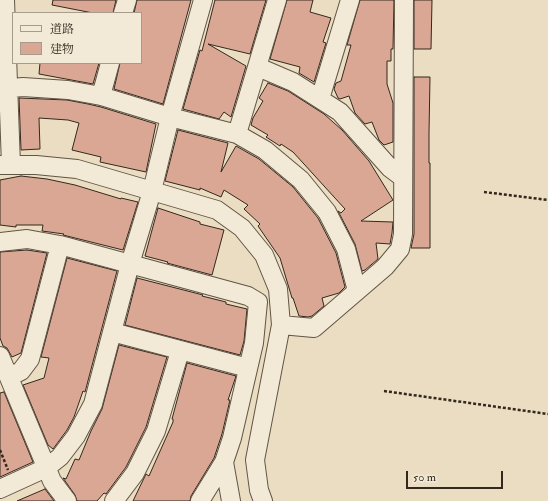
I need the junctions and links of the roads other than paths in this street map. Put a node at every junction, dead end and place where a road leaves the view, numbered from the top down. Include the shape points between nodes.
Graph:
1 (127, 0) edge
2 (203, 0) edge
3 (277, 0) edge
4 (350, 0) edge
5 (404, 0) edge
6 (6, 12) edge
7 (123, 12) edge
8 (110, 64) edge
9 (258, 66) junction
10 (4, 88) edge
11 (101, 96) junction
12 (320, 98) junction
13 (170, 117) junction
14 (237, 134) junction
15 (6, 165) edge
16 (402, 177) junction
17 (152, 190) junction
18 (0, 242) edge
19 (60, 245) junction
20 (130, 264) junction
21 (357, 291) junction
22 (281, 325) junction
23 (112, 332) junction
24 (180, 350) junction
25 (0, 356) edge
26 (248, 368) junction
27 (8, 377) junction
28 (224, 462) junction
29 (46, 468) junction
30 (7, 486) edge
31 (67, 501) edge
32 (114, 501) edge
33 (200, 501) edge
34 (231, 501) edge
35 (263, 501) edge

1 - 7 street
2 - 13 street
3 - 9 street
4 - 12 street
5 - 16 street
6 - 10 street
8 - 11 street
9 - 12 street via 294,82
9 - 14 street
10 - 11 street via 61,90
10 - 15 street
11 - 13 street
12 - 16 street via 340,112 390,168
13 - 14 street
13 - 17 street
14 - 21 street via 265,150 301,180 327,212 346,248
15 - 17 street via 77,169
16 - 21 street via 403,234 400,249 385,267
17 - 20 street
17 - 22 street via 216,210 242,228 264,255 278,289
18 - 19 street via 27,239
19 - 20 street
19 - 27 street via 30,360 21,371
20 - 23 street
20 - 26 street via 248,296 258,302 254,343
21 - 22 street via 314,328
22 - 35 street via 256,460 259,490
23 - 24 street
23 - 29 street via 93,404 76,436 60,457
24 - 26 street
24 - 32 street via 156,431 135,473
25 - 27 street
26 - 28 street
27 - 29 street
28 - 33 street
28 - 34 street
29 - 30 street
29 - 31 street

